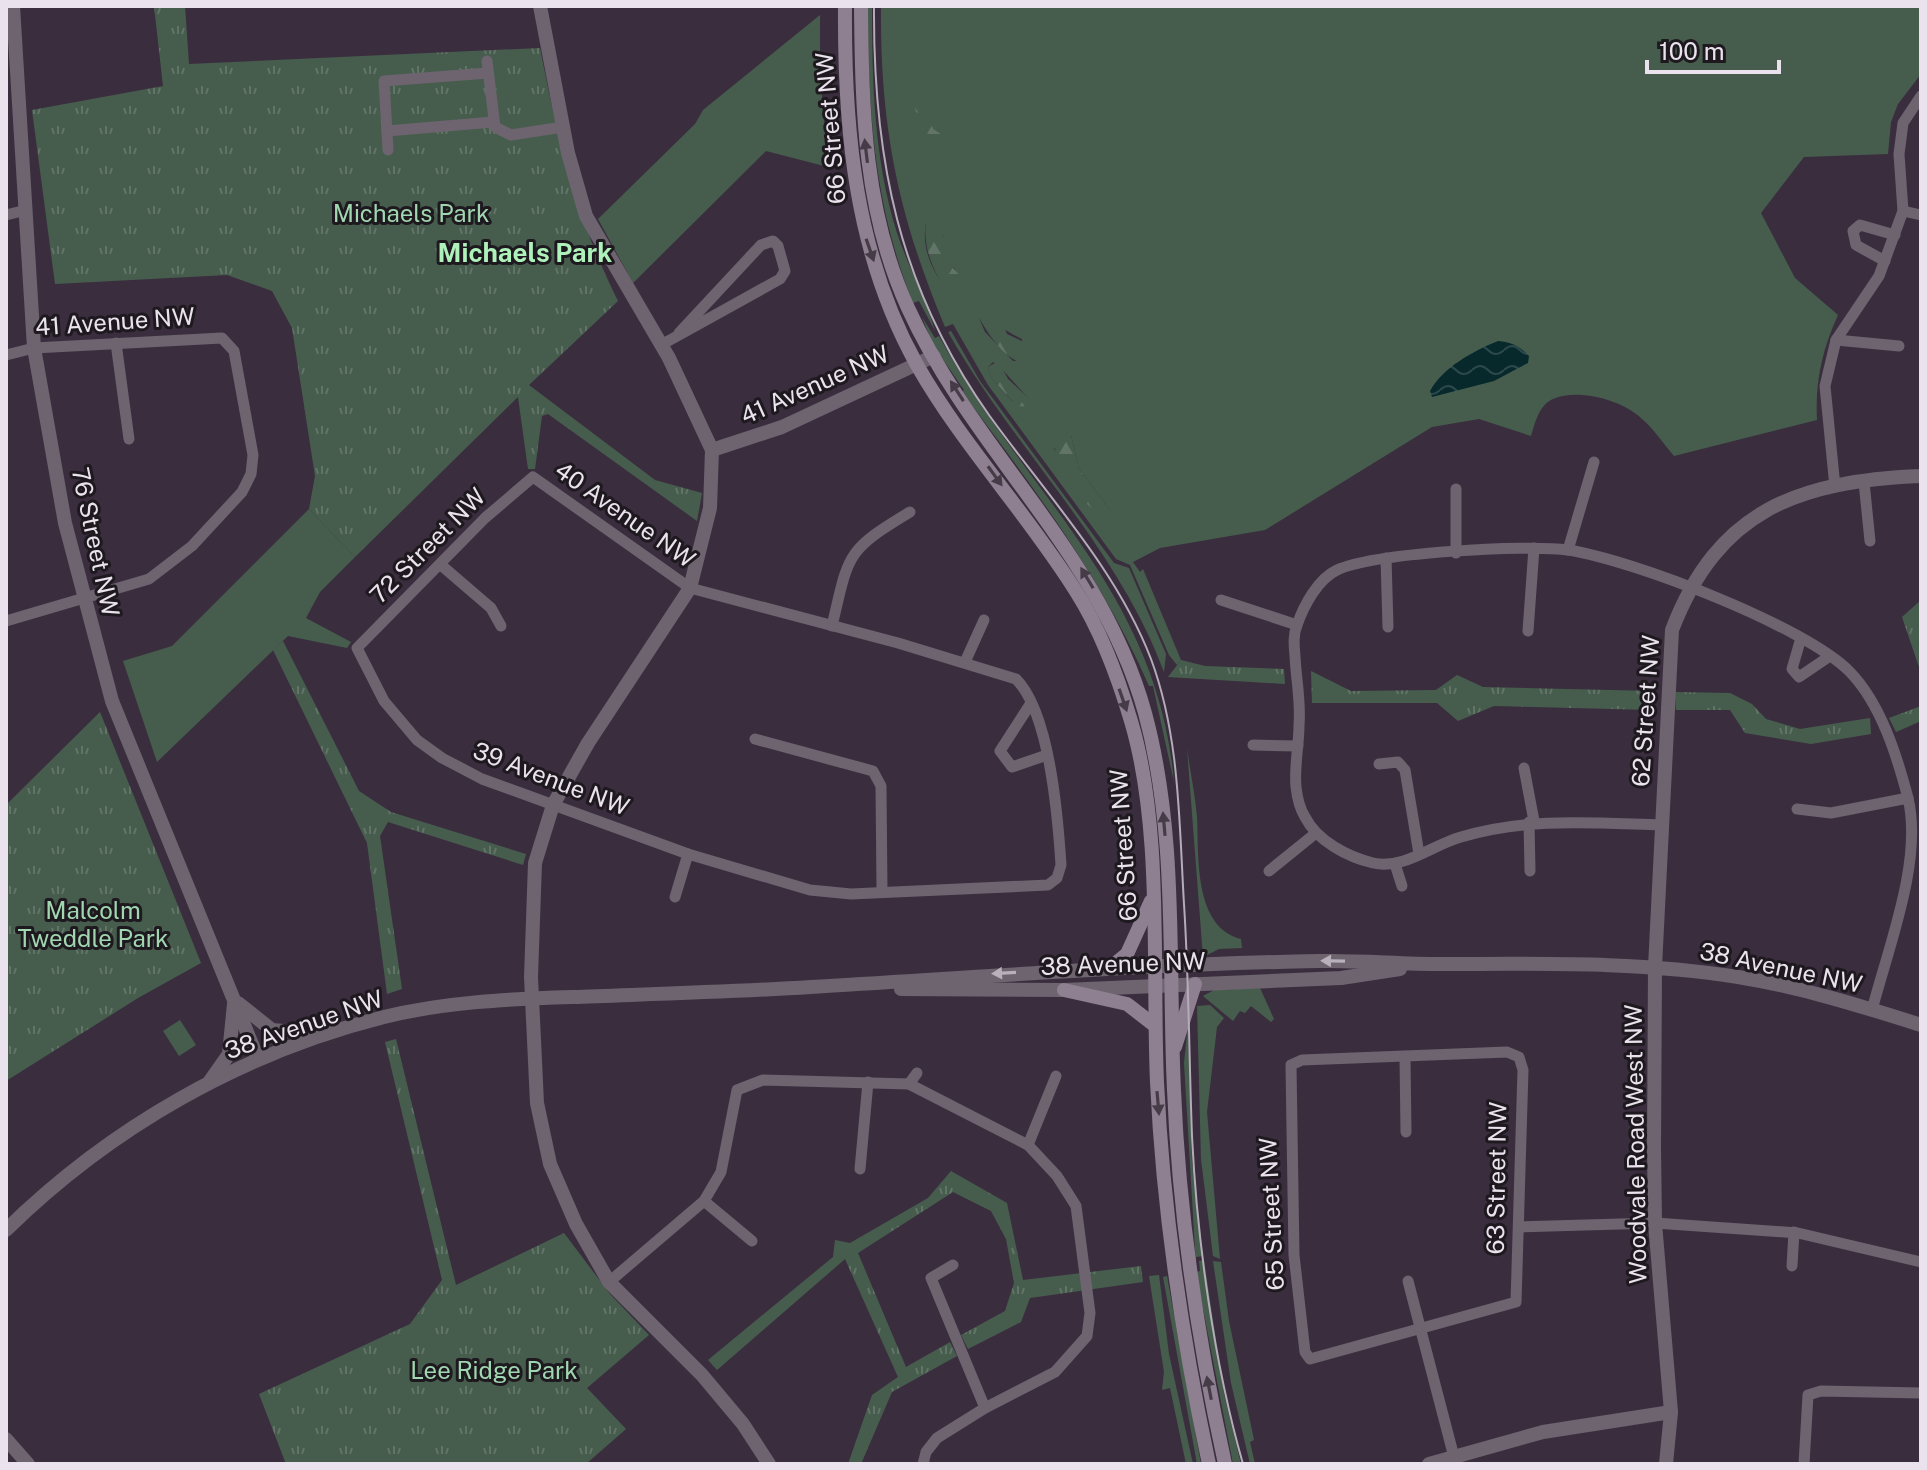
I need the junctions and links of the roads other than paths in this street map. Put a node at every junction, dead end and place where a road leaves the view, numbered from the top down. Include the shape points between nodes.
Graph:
1 (13, 6) edge
2 (540, 6) edge
3 (845, 6) edge
4 (861, 6) edge
5 (1921, 96) edge
6 (493, 122) junction
7 (563, 127) junction
8 (387, 131) junction
9 (388, 150) dead end
10 (26, 210) junction
11 (1903, 211) junction
12 (6, 215) edge
13 (1921, 215) edge
14 (1895, 235) junction
15 (1885, 261) junction
16 (679, 333) junction
17 (1836, 340) junction
18 (116, 343) junction
19 (661, 345) junction
20 (1899, 346) dead end
21 (34, 348) junction
22 (6, 355) edge
23 (934, 356) junction
24 (917, 364) junction
25 (129, 439) dead end
26 (712, 450) junction
27 (1594, 462) dead end
28 (1921, 476) edge
29 (533, 477) joint
30 (1864, 482) junction
31 (1835, 487) junction
32 (1456, 489) dead end
33 (910, 512) dead end
34 (1870, 541) dead end
35 (1534, 548) junction
36 (1568, 550) junction
37 (1456, 553) junction
38 (1386, 558) junction
39 (441, 565) junction
40 (1688, 587) junction
41 (690, 588) junction
42 (83, 600) junction
43 (1221, 600) dead end
44 (984, 620) dead end
45 (6, 621) edge
46 (1297, 625) junction
47 (501, 626) dead end
48 (832, 626) junction
49 (1388, 627) dead end
50 (1528, 631) dead end
51 (1801, 638) junction
52 (357, 648) joint
53 (1830, 656) junction
54 (965, 662) junction
55 (1031, 703) junction
56 (755, 739) dead end
57 (1253, 745) dead end
58 (1298, 746) junction
59 (1047, 755) junction
60 (1379, 764) dead end
61 (1524, 768) dead end
62 (1908, 798) junction
63 (553, 805) junction
64 (1797, 809) dead end
65 (1531, 822) junction
66 (1661, 825) junction
67 (1316, 833) junction
68 (688, 854) junction
69 (1419, 854) junction
70 (1395, 864) junction
71 (1269, 871) dead end
72 (1530, 871) dead end
73 (1402, 886) dead end
74 (882, 891) junction
75 (675, 897) dead end
76 (1151, 900) junction
77 (1439, 964) junction
78 (1170, 966) junction
79 (1153, 967) junction
80 (1655, 967) junction
81 (1110, 968) junction
82 (1195, 984) junction
83 (1171, 985) junction
84 (809, 987) junction
85 (1153, 987) junction
86 (1064, 990) junction
87 (532, 998) junction
88 (234, 1000) junction
89 (1872, 1010) junction
90 (1154, 1025) junction
91 (1921, 1025) edge
92 (328, 1034) junction
93 (1173, 1051) junction
94 (1405, 1058) junction
95 (258, 1059) junction
96 (917, 1073) dead end
97 (1056, 1076) dead end
98 (868, 1082) junction
99 (207, 1084) junction
100 (909, 1084) junction
101 (1406, 1132) dead end
102 (1028, 1145) junction
103 (860, 1169) dead end
104 (704, 1201) junction
105 (1655, 1223) junction
106 (1519, 1227) junction
107 (6, 1230) edge
108 (1794, 1232) junction
109 (752, 1241) dead end
110 (1921, 1262) edge
111 (953, 1265) dead end
112 (1792, 1266) dead end
113 (1408, 1281) dead end
114 (609, 1282) junction
115 (1420, 1329) junction
116 (1921, 1393) edge
117 (985, 1408) junction
118 (1671, 1412) junction
119 (6, 1439) edge
120 (1454, 1457) junction
121 (28, 1464) edge
122 (769, 1464) edge
123 (923, 1464) edge
124 (1209, 1464) edge
125 (1225, 1464) edge
126 (1429, 1464) edge
127 (1666, 1464) edge
128 (1804, 1464) edge

1 - 10 street, 76 Street NW
2 - 7 street
3 -> 24 main road, 66 Street NW via 855,191 876,266
23 -> 4 main road, 66 Street NW via 909,310 877,216 863,125
5 - 11 street via 1903,123
6 - 7 street via 511,135
6 - 8 street
6 - 8 street via 488,67 384,81
7 - 19 street via 586,216
8 - 9 street
10 - 12 street
10 - 21 street, 76 Street NW
11 - 13 street
11 - 14 street
14 - 15 street
14 - 15 street via 1860,225 1853,231 1856,245
15 - 17 street
16 - 16 street via 780,279 785,271 778,246 773,241 761,245
16 - 19 street
17 - 20 street
17 - 31 street via 1825,386
18 - 21 street, 41 Avenue NW
18 - 25 street
18 - 42 street, 41 Avenue NW via 228,340 253,455 251,474 242,492 192,546 149,579
19 - 26 street
21 - 22 street, 41 Avenue NW
21 - 42 street, 76 Street NW
23 - 24 street, 41 Avenue NW
78 -> 23 main road, 66 Street NW via 1164,817 1135,678 1070,550
24 - 26 street, 41 Avenue NW via 782,427
24 -> 76 main road, 66 Street NW via 1079,595 1107,653 1141,763
26 - 41 street via 710,508
27 - 36 street
28 - 30 street
29 - 39 street, 72 Street NW
29 - 41 street, 40 Avenue NW
30 - 31 street
30 - 34 street
31 - 40 street, 62 Street NW via 1780,502 1736,529
32 - 37 street
33 - 48 street via 865,539 851,556
35 - 36 street
35 - 37 street
35 - 50 street
36 - 40 street
37 - 38 street
38 - 46 street via 1355,564 1322,580
38 - 49 street
39 - 47 street via 491,608
39 - 52 street, 72 Street NW
40 - 51 street
40 - 66 street, 62 Street NW via 1672,630
41 - 48 street, 40 Avenue NW
41 - 63 street
42 - 45 street
42 - 88 street, 76 Street NW via 116,711
43 - 46 street
44 - 54 street
46 - 58 street via 1293,641
48 - 54 street, 40 Avenue NW
51 - 53 street
51 - 53 street via 1792,669 1799,677
52 - 63 street, 39 Avenue NW via 384,701 417,740 482,779
53 - 62 street via 1863,687 1883,725
54 - 55 street, 40 Avenue NW via 1011,676
55 - 59 street
55 - 59 street via 1000,751 1012,767
56 - 74 street via 873,771 881,786
57 - 58 street
58 - 67 street via 1296,785 1303,815
59 - 74 street, 39 Avenue NW via 1055,781 1061,865 1057,878 1048,885
60 - 69 street via 1398,762 1405,770
61 - 65 street
62 - 64 street via 1831,813
62 - 89 street via 1912,838 1904,889
63 - 68 street, 39 Avenue NW
63 - 87 street via 535,863
65 - 66 street
65 - 69 street via 1460,837
65 - 72 street
66 - 80 street, 62 Street NW
67 - 70 street via 1345,853 1376,864
67 - 71 street
68 - 74 street, 39 Avenue NW via 810,890
68 - 75 street
69 - 70 street
70 - 73 street
76 - 79 main road, 66 Street NW
76 - 81 main road via 1127,954
77 -> 78 street, 38 Avenue NW
77 - 80 street, 38 Avenue NW
77 - 82 street, 38 Avenue NW via 1341,978
78 - 79 street, 38 Avenue NW
78 - 83 main road, 66 Street NW
79 - 81 street, 38 Avenue NW
79 - 85 main road, 66 Street NW
80 - 89 street, 38 Avenue NW via 1740,977
80 - 105 street, Woodvale Road West NW
81 -> 84 street, 38 Avenue NW
82 - 83 street, 38 Avenue NW
82 - 93 main road
83 - 85 street, 38 Avenue NW
83 - 93 main road, 66 Street NW
84 - 86 street, 38 Avenue NW
84 - 87 street, 38 Avenue NW
85 - 86 street, 38 Avenue NW
85 - 90 main road, 66 Street NW
86 - 90 main road via 1127,1004
87 - 92 street, 38 Avenue NW via 390,1016
87 - 114 street via 534,1085 550,1164
88 - 92 street via 272,1030
88 - 95 street, 76 Street NW
88 - 99 street via 229,1054
89 - 91 street, 38 Avenue NW
90 -> 124 main road, 66 Street NW via 1177,1287
92 - 95 street, 38 Avenue NW
125 -> 93 main road, 66 Street NW via 1187,1248
94 - 101 street
94 - 106 street, 63 Street NW via 1507,1052 1519,1057
94 - 115 street, 65 Street NW via 1302,1060 1291,1065 1294,1255 1310,1359
95 - 99 street, 38 Avenue NW
96 - 100 street
97 - 102 street
98 - 100 street
98 - 103 street
98 - 104 street via 763,1080 737,1090 721,1172
99 - 107 street, 38 Avenue NW via 70,1172
100 - 102 street
102 - 117 street via 1076,1206 1090,1313 1087,1336 1055,1372
104 - 109 street
104 - 114 street
105 - 106 street
105 - 108 street
105 - 118 street, Woodvale Road West NW
106 - 115 street, 63 Street NW via 1516,1302
108 - 110 street
108 - 112 street
111 - 117 street via 931,1278
113 - 115 street
114 - 122 street via 702,1375
115 - 120 street
116 - 128 street via 1808,1395
117 - 123 street via 937,1438
118 - 120 street via 1543,1432
118 - 127 street, Woodvale Road West NW
119 - 121 street
120 - 126 street

